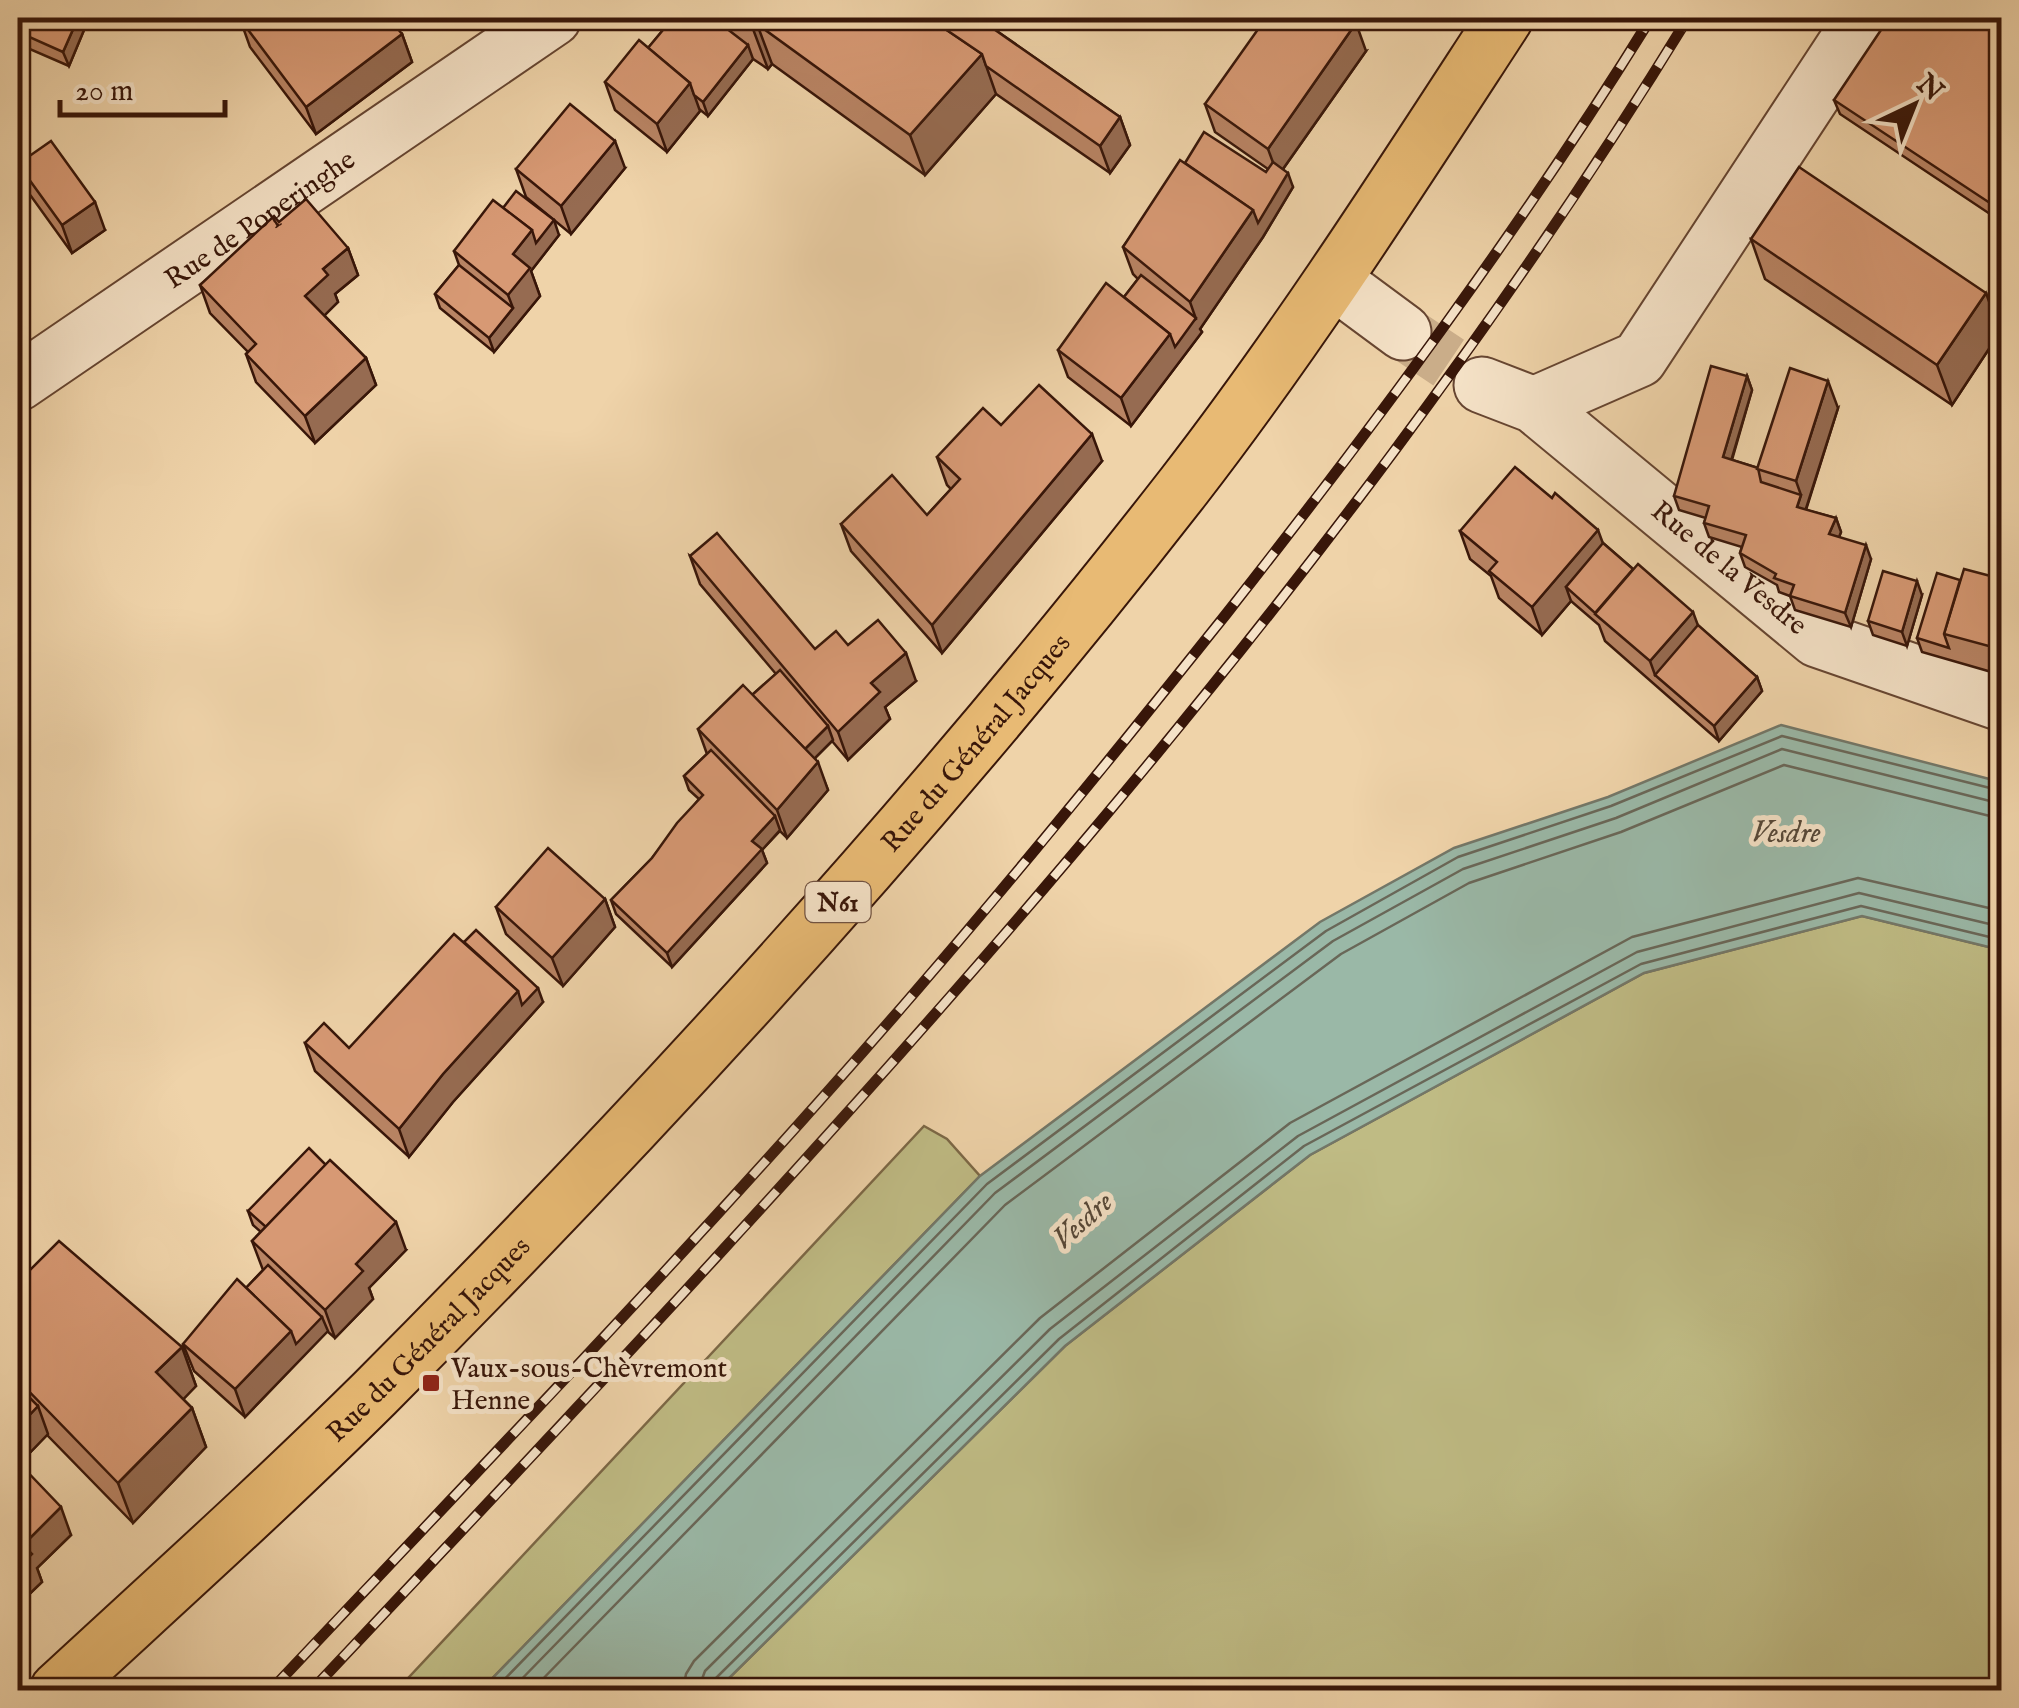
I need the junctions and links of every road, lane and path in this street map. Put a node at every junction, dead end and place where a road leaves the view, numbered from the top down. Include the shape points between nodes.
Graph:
1 (553, 18) edge
2 (1505, 18) edge
3 (1863, 18) edge
4 (1334, 281) junction
5 (1403, 332) tunnel mouth
6 (18, 384) edge
7 (1482, 385) tunnel mouth
8 (1534, 406) junction
9 (2002, 704) edge
10 (58, 1690) edge

1 - 6 street, Rue de Poperinghe
2 - 4 main road, Rue du Général Jacques / N61
3 - 8 street via 1639,359
4 - 5 street
4 - 10 main road, Rue du Général Jacques / N61 via 1184,486 904,830 637,1124 370,1397
7 - 8 street, Rue de la Vesdre
8 - 9 street, Rue de la Vesdre via 1817,639

